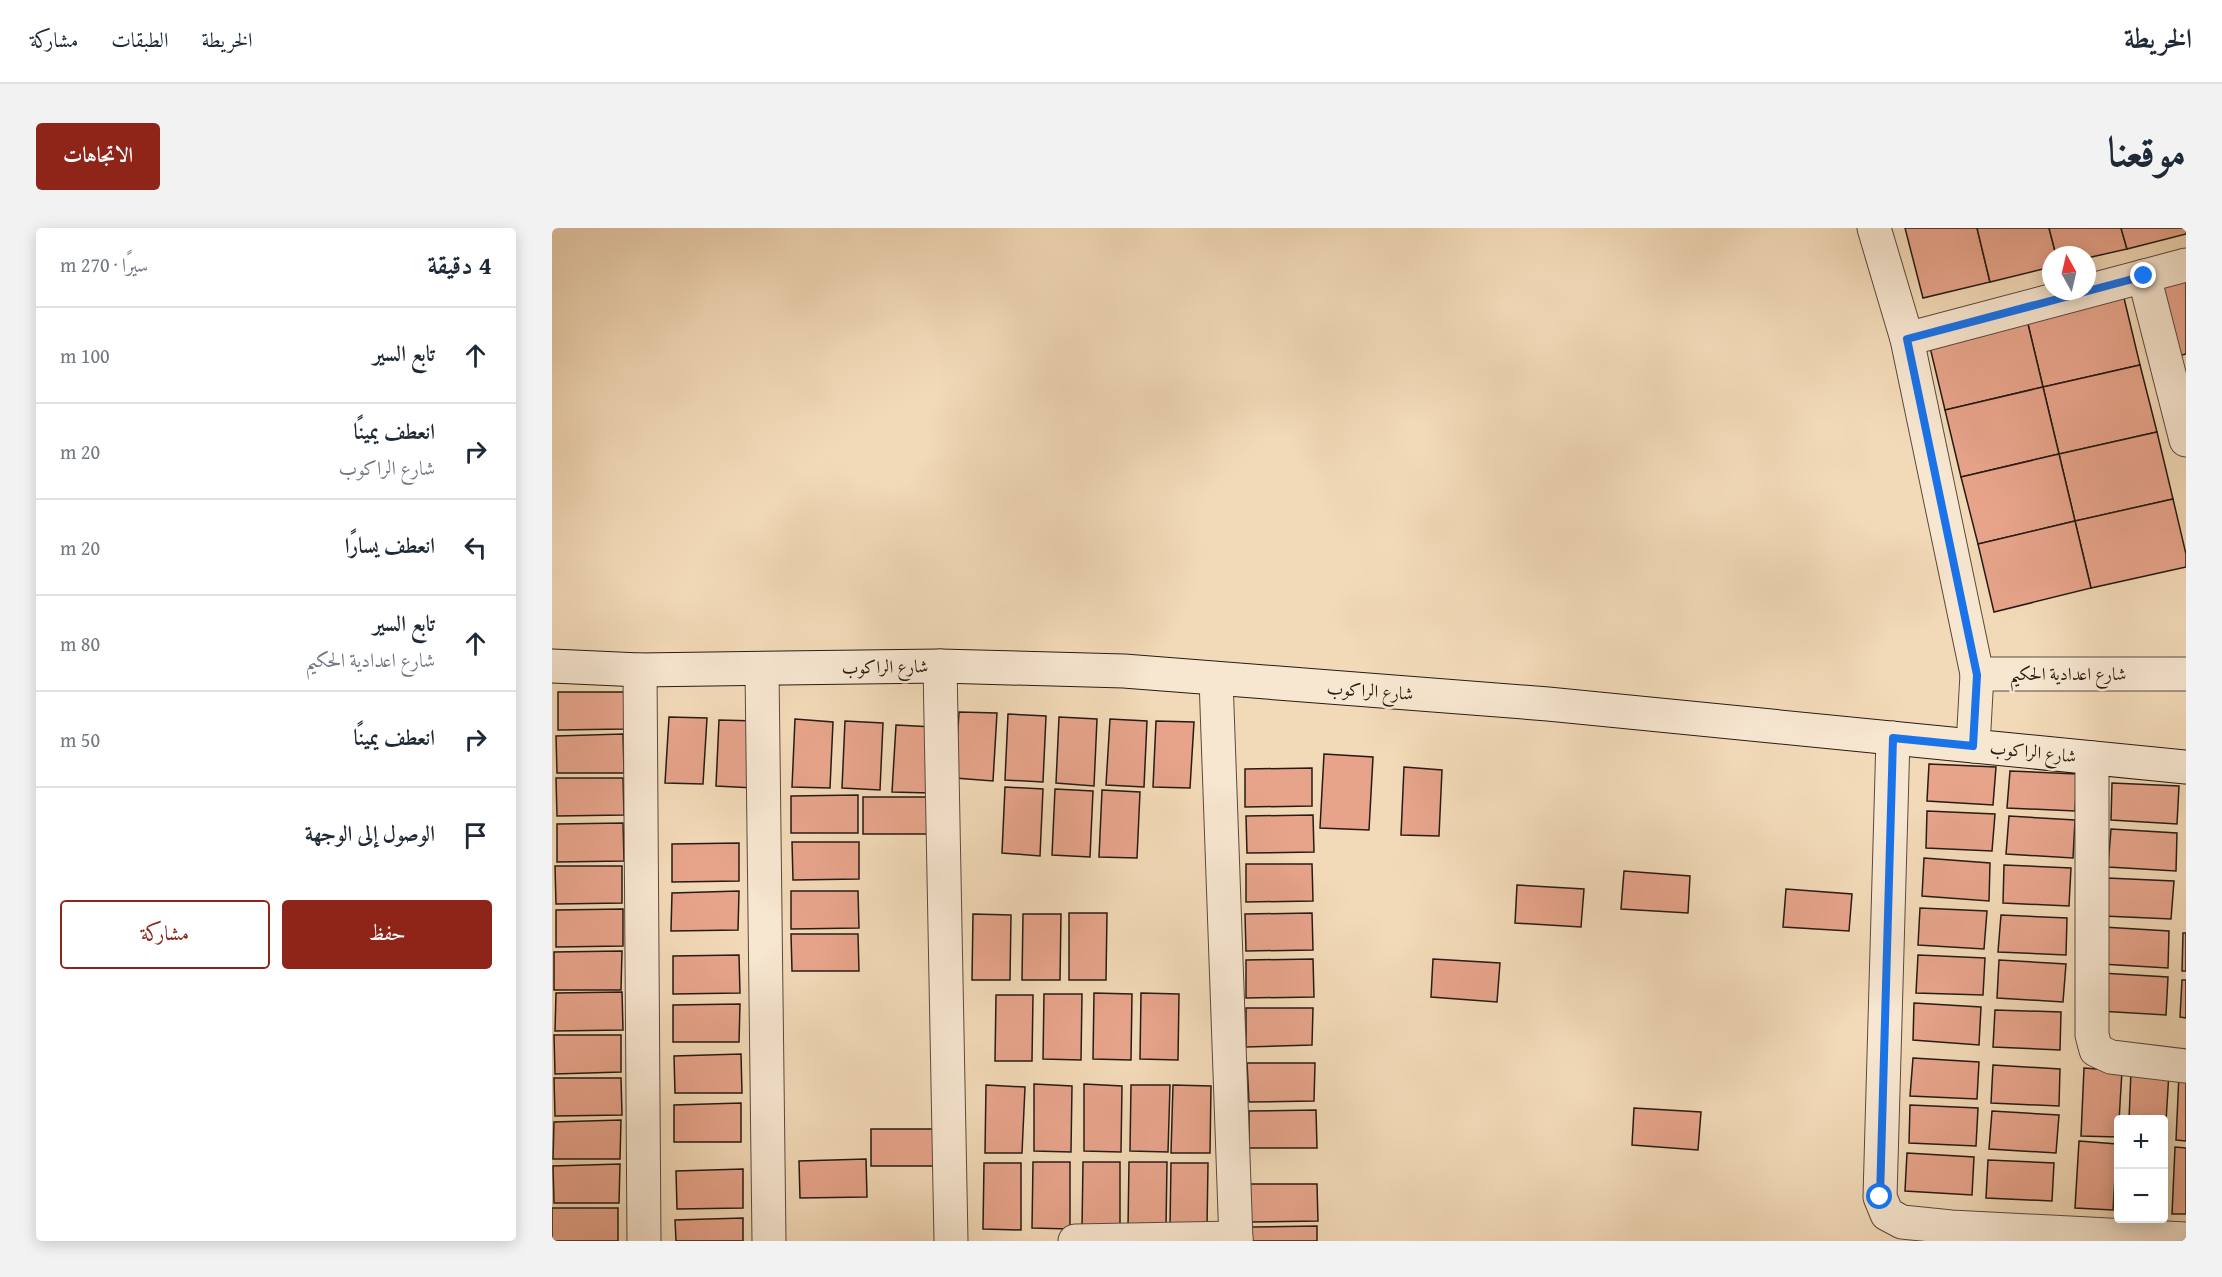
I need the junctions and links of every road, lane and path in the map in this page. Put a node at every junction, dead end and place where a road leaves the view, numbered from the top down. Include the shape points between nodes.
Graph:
1 (1874, 228) edge
2 (2186, 265) edge
3 (2144, 276) junction
4 (1907, 339) junction
5 (2186, 440) edge
6 (552, 666) edge
7 (940, 666) junction
8 (762, 669) junction
9 (640, 670) junction
10 (2186, 674) edge
11 (1977, 675) junction
12 (1216, 679) junction
13 (1893, 738) junction
14 (1973, 746) junction
15 (2092, 758) junction
16 (2186, 767) edge
17 (2186, 1066) edge
18 (1951, 1234) edge
19 (1236, 1240) edge
20 (2170, 1240) edge
21 (644, 1241) edge
22 (769, 1241) edge
23 (951, 1241) edge
24 (1075, 1241) edge

1 - 4 street
2 - 3 street
3 - 4 street
3 - 5 street
4 - 11 street
6 - 9 street, شارع الراكوب
7 - 8 street, شارع الراكوب
7 - 12 street, شارع الراكوب via 1113,671
7 - 23 street
8 - 9 street, شارع الراكوب
8 - 22 street
9 - 21 street
10 - 11 street, شارع اعدادية الحكيم
11 - 14 street
12 - 13 street, شارع الراكوب via 1548,704
12 - 19 street
13 - 14 street, شارع الراكوب
13 - 18 street via 1880,1197 1887,1214 1902,1222
14 - 15 street, شارع الراكوب
15 - 16 street, شارع الراكوب
15 - 17 street via 2092,1035 2096,1050 2111,1057
18 - 20 street
19 - 24 street

